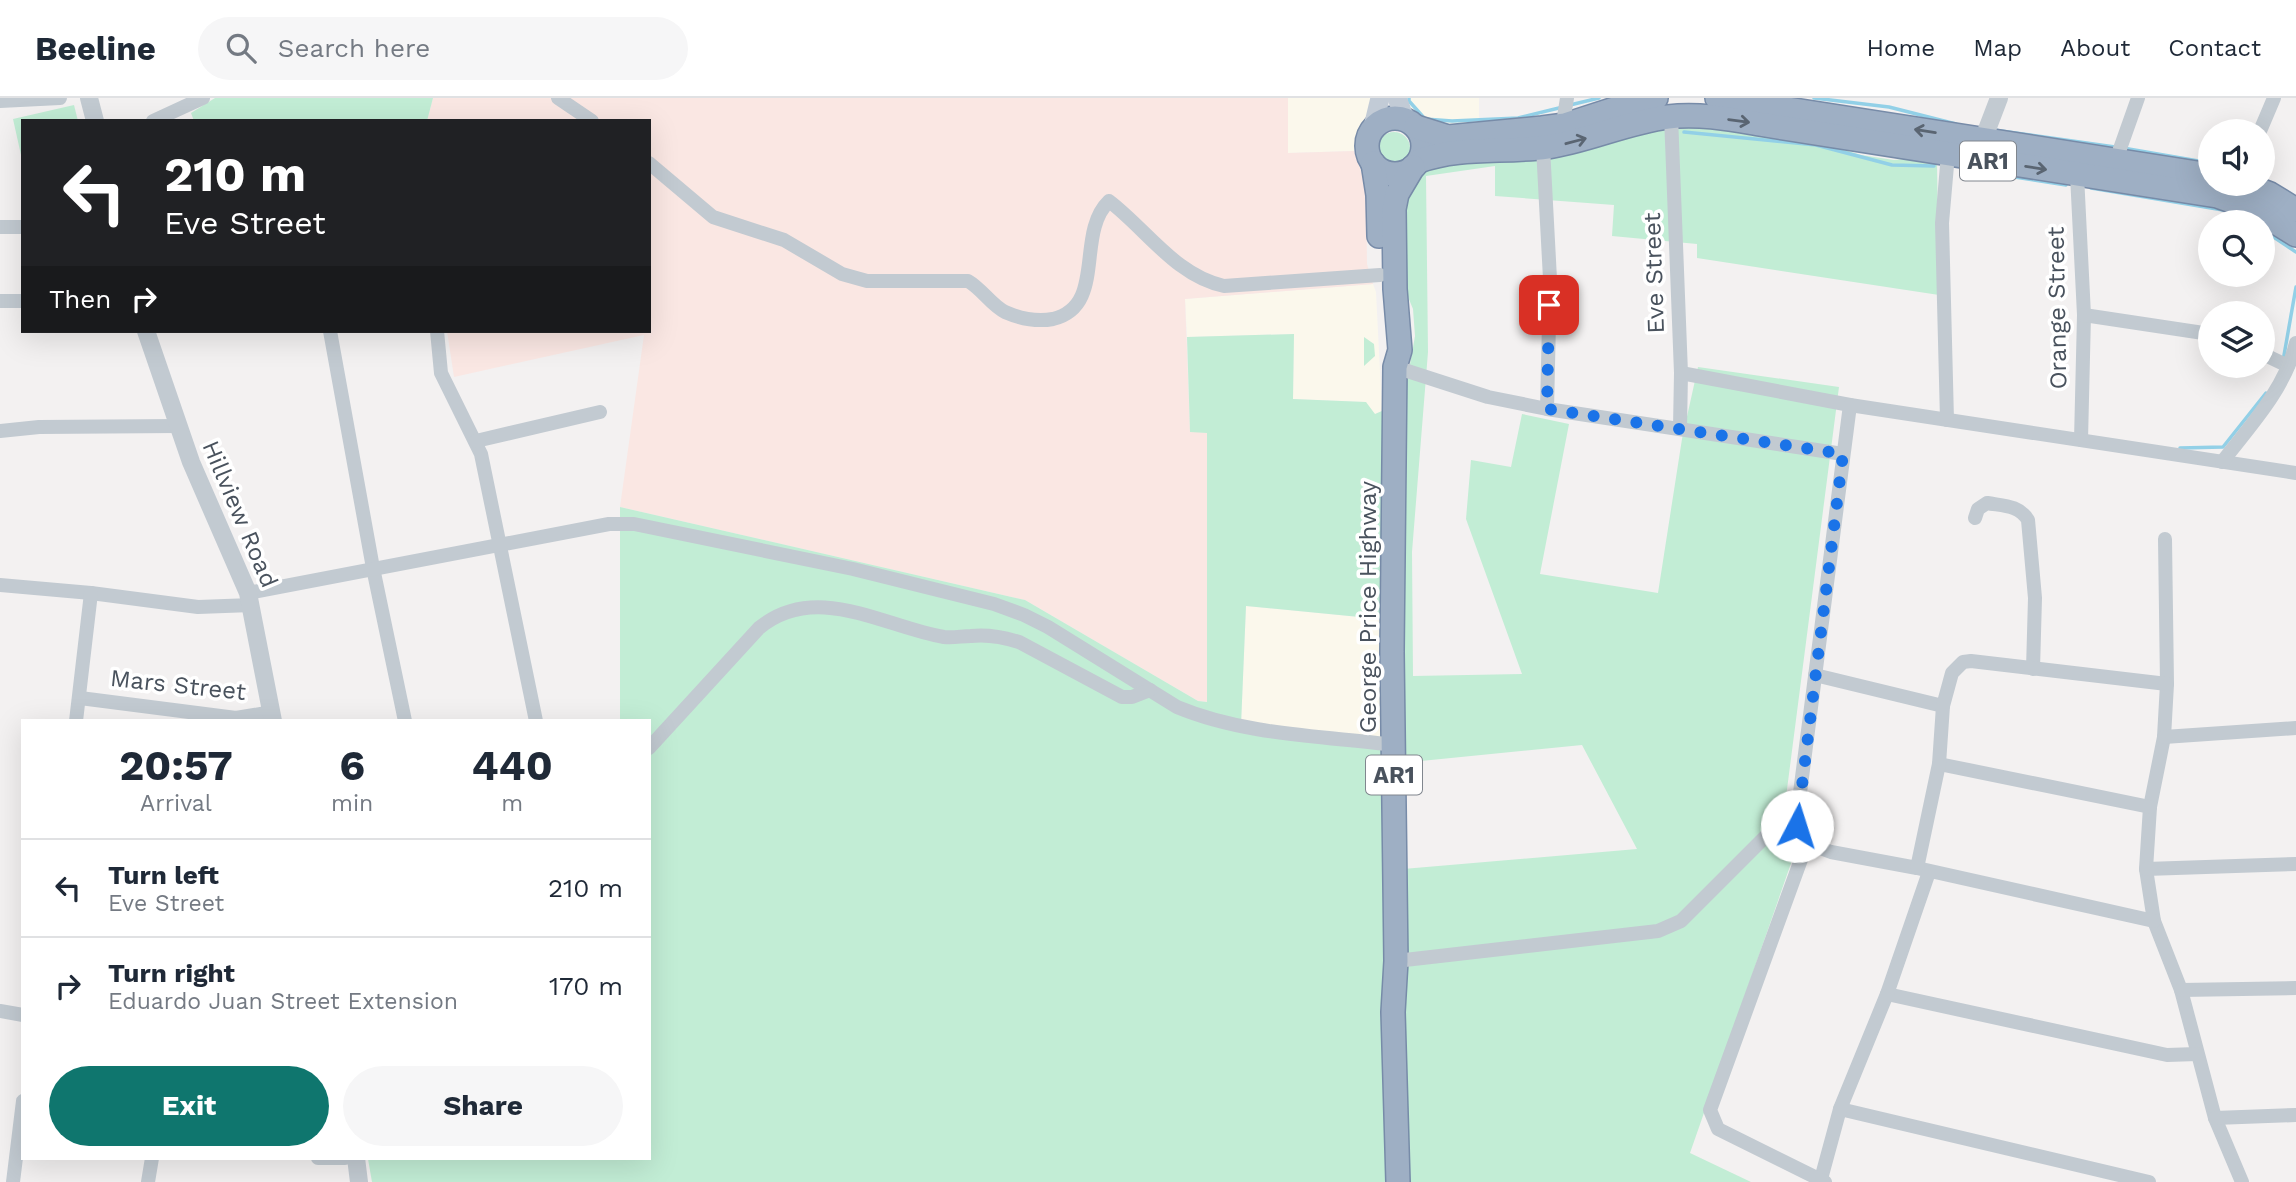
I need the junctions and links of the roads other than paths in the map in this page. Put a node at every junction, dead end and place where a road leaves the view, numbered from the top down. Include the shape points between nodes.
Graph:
1 (60, 98) edge
2 (89, 98) edge
3 (203, 98) edge
4 (558, 98) edge
5 (1380, 98) edge
6 (1397, 98) edge
7 (1567, 98) edge
8 (1656, 98) edge
9 (1717, 98) edge
10 (1999, 98) edge
11 (2138, 98) edge
12 (2274, 98) edge
13 (0, 101) edge
14 (1801, 104) edge
15 (187, 114) edge
16 (1671, 116) junction
17 (94, 119) edge
18 (163, 119) edge
19 (589, 119) edge
20 (2265, 119) edge
21 (1412, 124) junction
22 (1565, 125) junction
23 (1372, 131) junction
24 (1983, 141) junction
25 (1543, 147) junction
26 (1948, 154) junction
27 (2116, 160) junction
28 (1373, 163) junction
29 (1416, 164) junction
30 (651, 165) edge
31 (2198, 173) edge
32 (2077, 175) junction
33 (2273, 196) edge
34 (2296, 210) edge
35 (0, 227) edge
36 (21, 227) edge
37 (2296, 235) edge
38 (1380, 275) junction
39 (0, 301) edge
40 (21, 301) edge
41 (2084, 315) junction
42 (2198, 332) edge
43 (147, 333) edge
44 (330, 333) edge
45 (437, 333) edge
46 (2296, 343) edge
47 (2275, 360) edge
48 (2288, 366) junction
49 (1395, 367) junction
50 (1681, 373) junction
51 (1850, 405) junction
52 (1547, 409) junction
53 (600, 412) dead end
54 (1947, 420) junction
55 (178, 426) junction
56 (1680, 428) junction
57 (0, 431) edge
58 (2081, 440) junction
59 (476, 441) junction
60 (1843, 454) junction
61 (2222, 462) junction
62 (2296, 473) edge
63 (1975, 518) dead end
64 (2165, 539) dead end
65 (501, 544) junction
66 (373, 568) junction
67 (0, 585) edge
68 (91, 593) junction
69 (250, 599) junction
70 (2033, 669) junction
71 (1815, 675) junction
72 (2167, 684) junction
73 (1150, 690) junction
74 (80, 698) junction
75 (1943, 706) junction
76 (273, 716) edge
77 (76, 719) edge
78 (405, 719) edge
79 (536, 719) edge
80 (2296, 728) edge
81 (2164, 737) junction
82 (1394, 745) junction
83 (651, 746) edge
84 (1939, 764) junction
85 (2150, 807) junction
86 (1797, 826) junction
87 (1807, 843) junction
88 (2296, 864) edge
89 (1923, 869) junction
90 (2146, 869) junction
91 (2154, 921) junction
92 (1396, 961) junction
93 (2296, 988) edge
94 (2181, 990) junction
95 (1887, 994) junction
96 (0, 1011) edge
97 (21, 1015) edge
98 (2197, 1054) junction
99 (1840, 1109) junction
100 (2296, 1115) edge
101 (21, 1117) edge
102 (2215, 1118) junction
103 (152, 1160) edge
104 (356, 1160) edge
105 (2239, 1180) edge
106 (1823, 1181) edge
107 (13, 1182) edge
108 (148, 1182) edge
109 (359, 1182) edge
110 (1398, 1182) edge
111 (2149, 1182) edge

1 - 13 street
2 - 17 street
3 - 15 street
4 - 19 street
5 - 23 main road
6 - 21 main road
7 - 22 street
8 - 22 highway
9 - 14 highway, AR1
10 - 24 street
11 - 27 street
12 - 20 street
24 -> 14 highway, AR1
15 - 18 street
25 -> 16 highway, AR1
16 -> 26 highway, AR1 via 1726,119
16 - 50 street, Eve Street
21 - 22 highway via 1448,138
21 - 23 highway via 1393,118
21 - 29 highway via 1423,147
23 - 28 highway via 1367,147
24 - 27 highway, AR1
25 - 29 highway, AR1 via 1459,152
25 - 52 street via 1550,279
26 -> 32 highway, AR1
26 - 54 street via 1942,223
27 - 31 highway, AR1
28 - 29 highway via 1396,174
28 - 38 highway, George Price Highway / AR1
29 - 49 highway, George Price Highway / AR1 via 1394,209 1400,350
30 - 38 street via 713,217 784,240 842,274 867,281 968,281 1002,310 1028,319 1065,316 1080,303 1094,222 1109,201 1186,269 1212,283 1224,286
32 - 37 highway, AR1 via 2217,195 2254,209
32 - 41 street, Orange Street
33 - 34 highway
35 - 36 street
38 - 49 highway, George Price Highway / AR1 via 1388,351
39 - 40 street
41 - 42 street
41 - 58 street, Orange Street
43 - 55 street, Hillview Road
44 - 66 street
45 - 59 street via 442,373
46 - 48 street
47 - 48 street
48 - 61 street via 2270,400
49 - 52 street via 1488,397
49 - 82 highway, George Price Highway / AR1
50 - 51 street
50 - 56 street, Eve Street
51 - 54 street
51 - 60 street
52 - 56 street
53 - 59 street
54 - 58 street
55 - 57 street
55 - 69 street, Hillview Road
56 - 60 street
58 - 61 street
59 - 65 street
60 - 71 street
61 - 62 street
63 - 70 street via 1987,503 2014,507 2028,520 2035,598
64 - 72 street
65 - 66 street
65 - 73 street via 609,524 634,524 853,569 1024,615
65 - 79 street
66 - 69 street
66 - 78 street
67 - 68 street
68 - 69 street via 198,607
68 - 74 street
69 - 76 street, Hillview Road
70 - 72 street
70 - 75 street via 1963,662 1952,673
71 - 75 street
71 - 86 street
72 - 81 street
73 - 82 street via 1177,706 1240,726
73 - 83 street via 1122,697 1004,637 942,637 837,608 793,609 759,628
74 - 76 street, Mars Street via 236,718
74 - 77 street
75 - 84 street
80 - 81 street
81 - 85 street
82 - 92 highway, George Price Highway / AR1
84 - 85 street
84 - 89 street
85 - 90 street
86 - 87 street
86 - 92 street via 1767,835 1671,927
87 - 89 street via 1831,852
87 - 106 street via 1710,1110 1718,1129
88 - 90 street
89 - 91 street
89 - 95 street
90 - 91 street
91 - 94 street
92 - 110 highway, George Price Highway / AR1
93 - 94 street
94 - 98 street
95 - 98 street via 2167,1055
95 - 99 street
96 - 97 street
98 - 102 street
99 - 106 street
99 - 111 street
100 - 102 street
101 - 107 street
102 - 105 street
103 - 108 street
104 - 109 street

